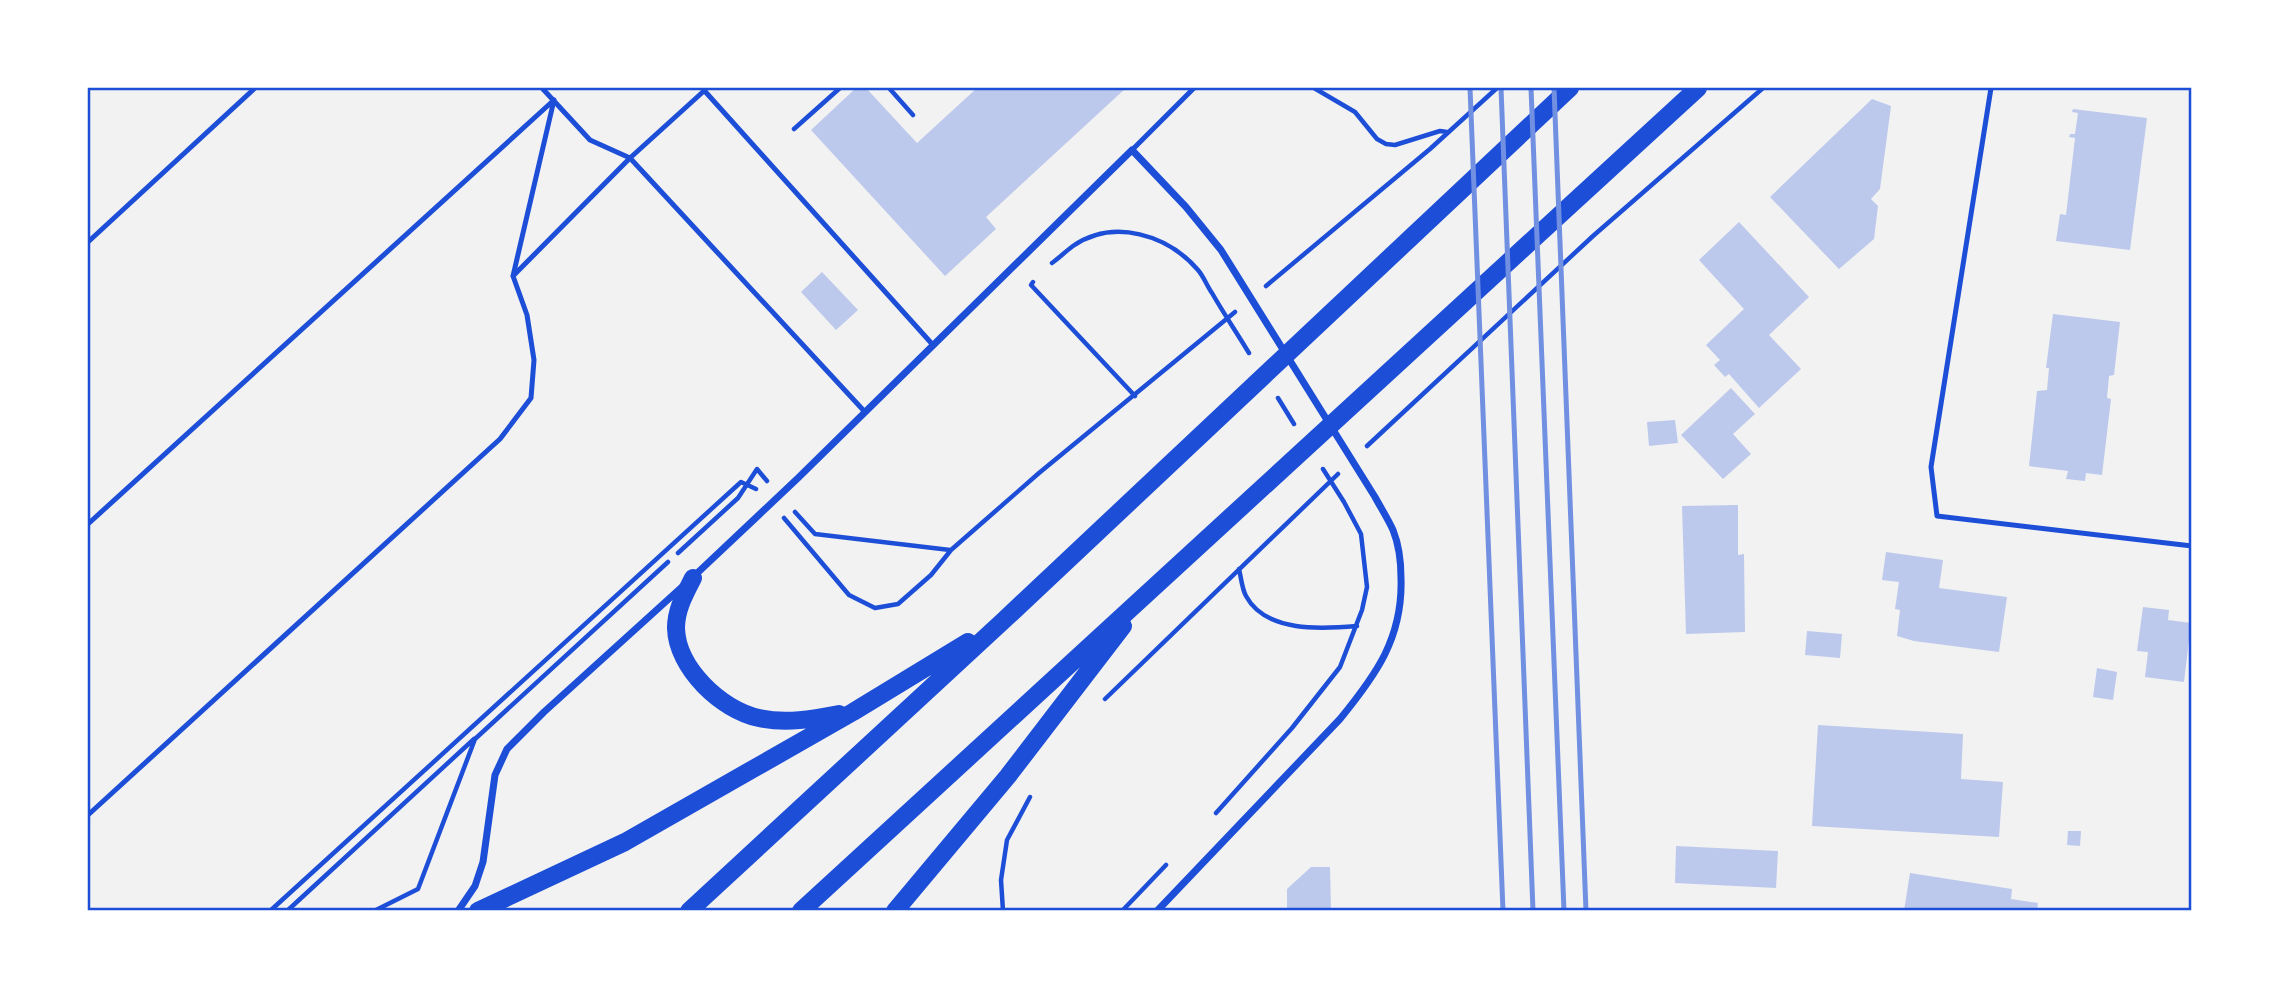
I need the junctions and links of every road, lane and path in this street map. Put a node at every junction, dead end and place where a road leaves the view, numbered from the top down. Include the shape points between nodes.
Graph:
1 (255, 88) edge
2 (542, 88) edge
3 (839, 88) edge
4 (889, 88) edge
5 (1194, 88) edge
6 (1314, 88) edge
7 (1497, 88) edge
8 (1570, 88) edge
9 (1699, 88) edge
10 (1991, 88) edge
11 (704, 89) edge
12 (554, 100) junction
13 (913, 115) dead end
14 (794, 129) dead end
15 (1447, 132) junction
16 (1132, 149) junction
17 (630, 158) junction
18 (88, 242) edge
19 (1044, 271) dead end
20 (513, 276) junction
21 (1038, 278) dead end
22 (1261, 290) dead end
23 (1210, 292) dead end
24 (1240, 308) dead end
25 (933, 345) junction
26 (1135, 396) junction
27 (865, 412) junction
28 (757, 470) dead end
29 (768, 481) dead end
30 (758, 490) dead end
31 (1344, 502) dead end
32 (793, 510) dead end
33 (784, 519) dead end
34 (88, 524) edge
35 (2192, 546) edge
36 (951, 550) junction
37 (1239, 569) dead end
38 (693, 578) junction
39 (1149, 593) junction
40 (1003, 621) junction
41 (1357, 626) junction
42 (853, 712) junction
43 (475, 739) dead end
44 (88, 815) edge
45 (1212, 817) dead end
46 (934, 862) junction
47 (1167, 864) dead end
48 (270, 911) edge
49 (287, 911) edge
50 (458, 911) edge
51 (478, 911) edge
52 (690, 911) edge
53 (801, 911) edge
54 (895, 911) edge
55 (911, 911) edge
56 (1122, 911) edge
57 (1157, 911) edge

1 - 18 lane
2 - 12 lane
3 - 14 path
4 - 13 path
5 - 16 lane
6 - 15 path via 1355,112 1386,144
7 - 15 path
8 - 40 main road
9 - 39 main road
10 - 35 lane via 1931,467 1937,516
11 - 17 lane
11 - 25 lane
12 - 17 lane via 590,140
12 - 20 lane
12 - 34 lane
15 - 22 path
16 - 25 street
16 - 57 street via 1197,219 1234,270 1366,481 1393,530 1402,590 1393,641 1366,687
17 - 20 lane
17 - 27 lane
19 - 23 path via 1074,245 1092,237 1134,232 1180,251 1201,273
20 - 44 lane via 527,315 534,360 531,398 500,439
21 - 26 path via 1031,285
24 - 26 path
25 - 27 street
26 - 36 path
27 - 38 street
28 - 29 path
30 - 48 path via 741,482
31 - 41 path via 1361,534 1365,563 1367,587
32 - 36 path via 815,534
33 - 36 path via 849,596 874,608 898,604
37 - 41 path via 1245,595 1272,618 1294,627
38 - 42 main road via 679,605 676,628 680,648 704,685 723,703 758,718 802,721
38 - 50 street via 507,749 495,775 483,862 475,886
39 - 46 main road via 1008,776
39 - 53 main road
40 - 42 main road
40 - 52 main road
41 - 45 path via 1340,667
42 - 51 main road via 625,842
43 - 49 path
46 - 54 main road
46 - 55 main road
47 - 56 path

